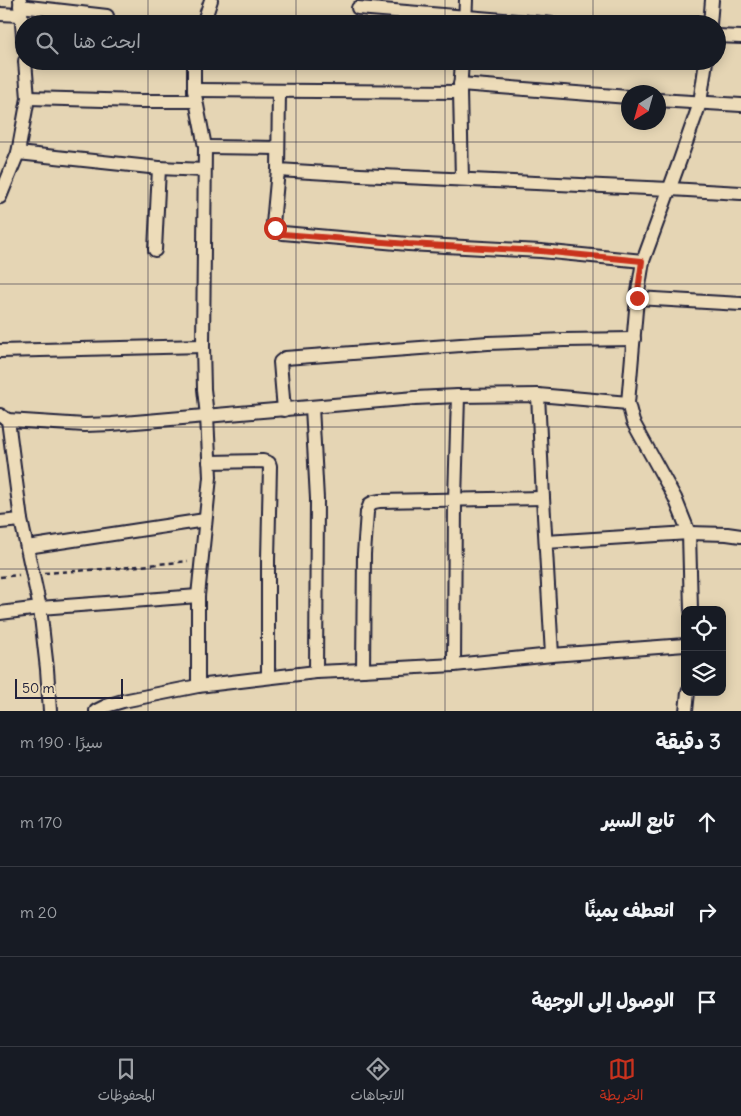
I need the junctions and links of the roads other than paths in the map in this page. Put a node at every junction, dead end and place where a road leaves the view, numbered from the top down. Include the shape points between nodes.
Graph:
1 (211, 0) edge
2 (466, 0) edge
3 (712, 0) edge
4 (20, 7) edge
5 (358, 8) dead end
6 (0, 14) edge
7 (97, 15) edge
8 (206, 15) edge
9 (421, 15) edge
10 (466, 15) edge
11 (711, 15) edge
12 (726, 36) edge
13 (741, 37) edge
14 (26, 70) edge
15 (194, 70) edge
16 (461, 70) edge
17 (705, 70) edge
18 (460, 88) junction
19 (279, 92) junction
20 (195, 95) junction
21 (621, 97) edge
22 (28, 98) junction
23 (666, 101) edge
24 (700, 103) junction
25 (741, 105) edge
26 (205, 147) junction
27 (278, 148) junction
28 (18, 153) junction
29 (159, 168) junction
30 (204, 170) junction
31 (278, 170) junction
32 (462, 179) junction
33 (670, 189) junction
34 (741, 193) edge
35 (0, 197) edge
36 (156, 250) dead end
37 (642, 261) junction
38 (637, 298) junction
39 (741, 304) edge
40 (634, 340) junction
41 (204, 346) junction
42 (0, 351) edge
43 (538, 395) junction
44 (458, 396) junction
45 (628, 403) junction
46 (312, 407) junction
47 (284, 410) junction
48 (208, 416) junction
49 (4, 417) edge
50 (6, 444) edge
51 (209, 462) junction
52 (543, 498) junction
53 (455, 499) junction
54 (21, 520) junction
55 (205, 520) junction
56 (0, 522) edge
57 (688, 533) junction
58 (741, 536) edge
59 (546, 542) junction
60 (27, 547) junction
61 (198, 596) junction
62 (691, 606) edge
63 (40, 608) junction
64 (0, 613) edge
65 (681, 645) edge
66 (552, 655) junction
67 (454, 666) junction
68 (363, 670) junction
69 (316, 672) junction
70 (268, 677) junction
71 (198, 686) junction
72 (688, 696) edge
73 (50, 711) edge
74 (96, 711) edge
75 (686, 711) edge

1 - 8 street
2 - 10 street
3 - 11 street
4 - 6 street
4 - 7 street
5 - 9 street
12 - 13 street
14 - 22 street
15 - 20 street
16 - 18 street
17 - 24 street
18 - 19 street
18 - 21 street
18 - 32 street
19 - 20 street
19 - 27 street
20 - 22 street via 141,101
20 - 26 street
22 - 28 street
23 - 24 street
24 - 25 street
24 - 33 street
26 - 27 street
26 - 30 street
27 - 31 street
28 - 29 street
28 - 35 street
29 - 30 street
29 - 36 street
30 - 41 street
31 - 32 street
31 - 37 street via 274,224 283,234
32 - 33 street
33 - 34 street
33 - 37 street
37 - 38 street
38 - 39 street
38 - 40 street
40 - 45 street
40 - 47 street via 488,343 284,358 280,362
41 - 42 street
41 - 48 street
43 - 44 street
43 - 45 street
43 - 52 street
44 - 46 street
44 - 53 street
45 - 57 street via 633,422 675,498
46 - 47 street
46 - 69 street via 317,499
47 - 48 street
48 - 49 street via 85,425
48 - 51 street
49 - 50 street
50 - 54 street
51 - 55 street
51 - 70 street via 263,461 270,466
52 - 53 street
52 - 59 street
53 - 67 street
53 - 68 street via 379,501 368,508 364,554
54 - 56 street
54 - 60 street
55 - 60 street
55 - 61 street
57 - 58 street
57 - 59 street
57 - 62 street
59 - 66 street
60 - 63 street
61 - 63 street
61 - 71 street
63 - 64 street
63 - 73 street
65 - 66 street
66 - 67 street
67 - 68 street
68 - 69 street
69 - 70 street
70 - 71 street
71 - 74 street via 123,701
72 - 75 street

